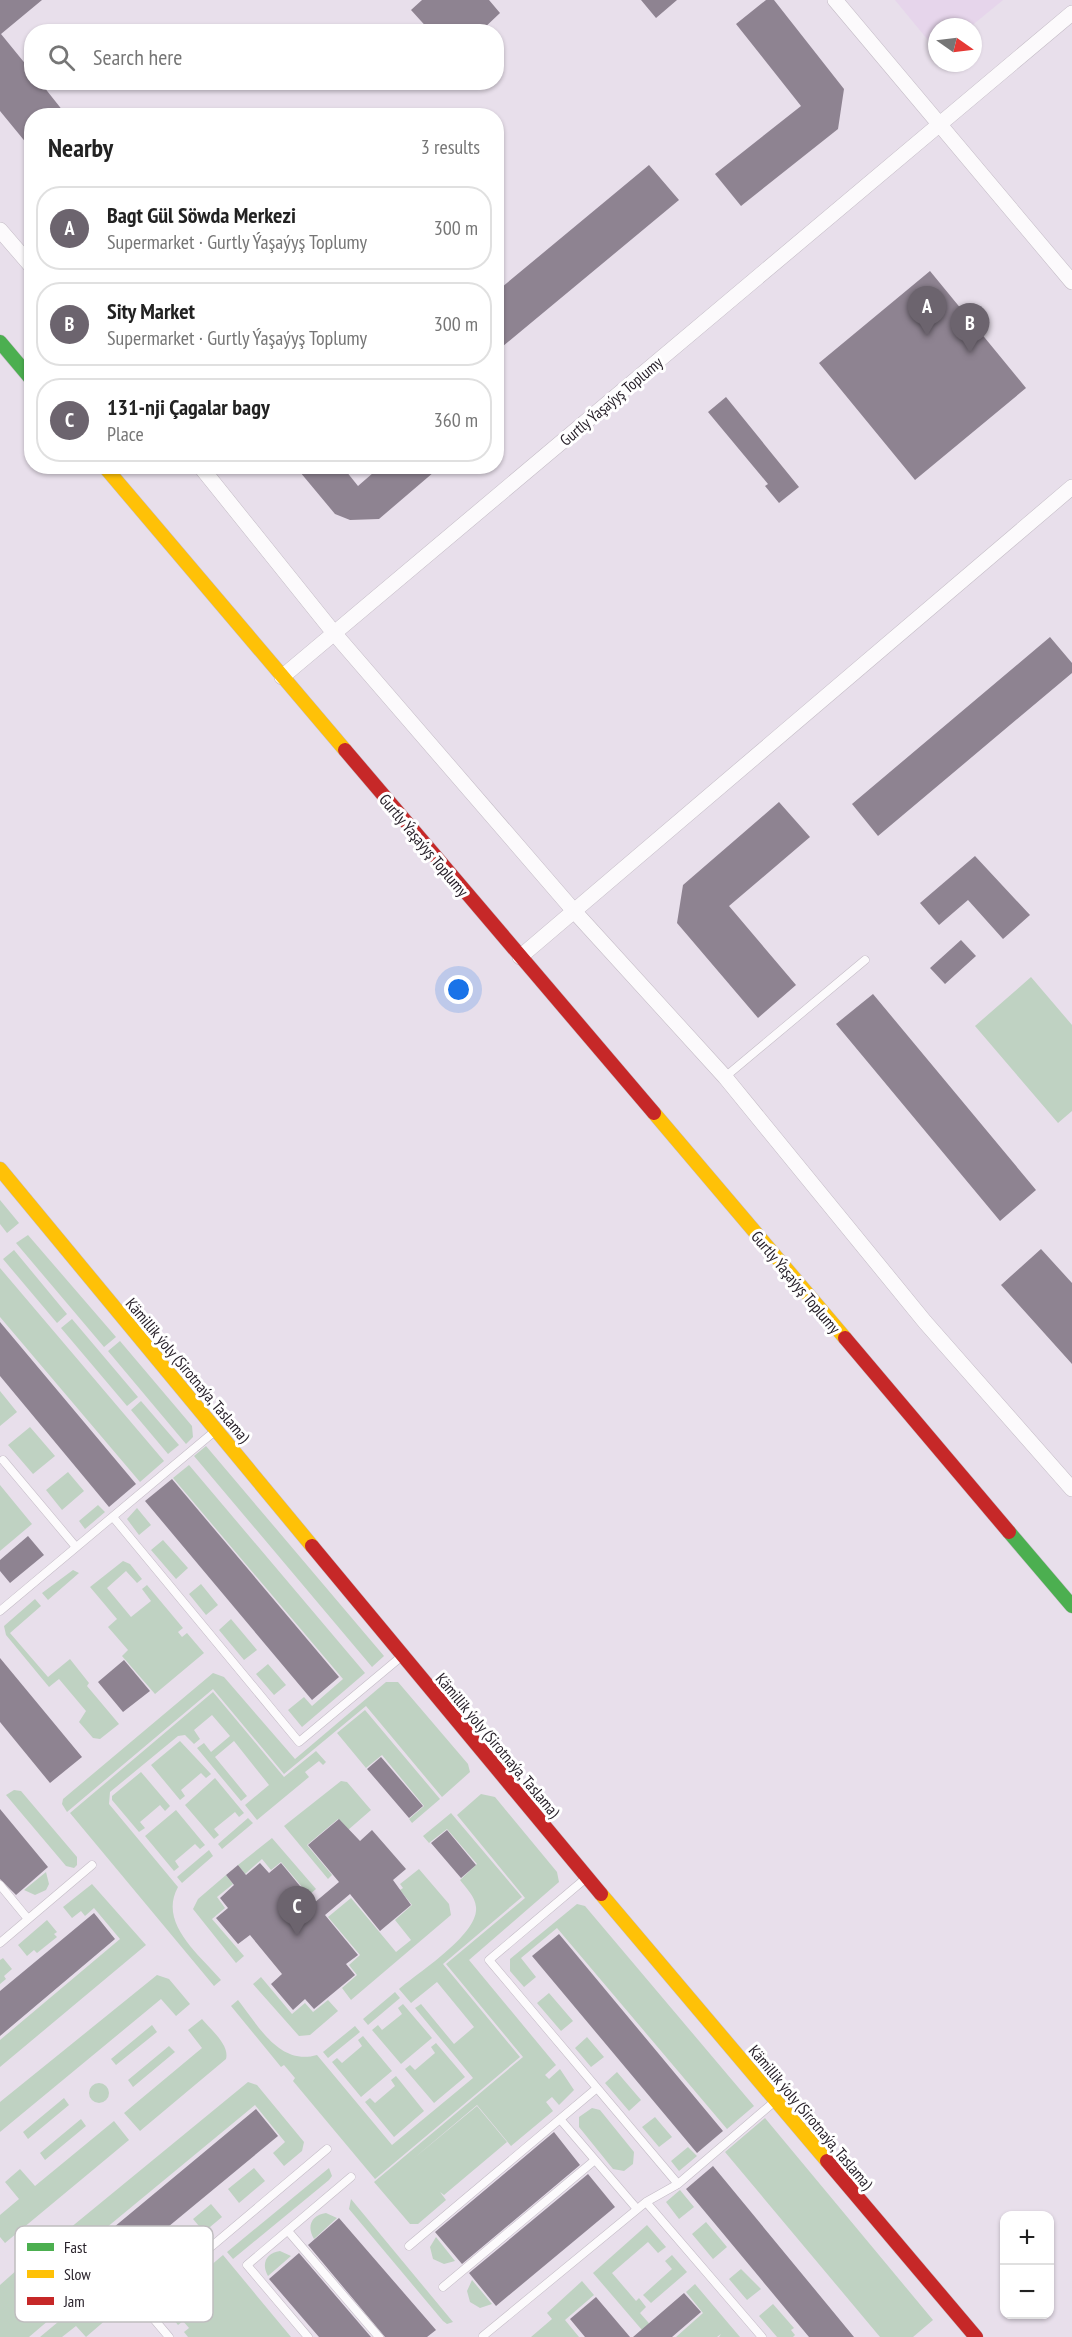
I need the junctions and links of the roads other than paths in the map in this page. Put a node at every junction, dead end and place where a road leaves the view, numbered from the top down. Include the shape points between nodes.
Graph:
1 (835, 0) edge
2 (1072, 13) edge
3 (939, 124) junction
4 (0, 230) edge
5 (24, 258) edge
6 (1072, 282) edge
7 (0, 342) edge
8 (24, 370) edge
9 (111, 474) edge
10 (206, 474) edge
11 (1072, 487) edge
12 (334, 633) junction
13 (282, 677) junction
14 (574, 911) junction
15 (520, 957) junction
16 (865, 960) dead end
17 (725, 1077) junction
18 (0, 1169) edge
19 (216, 1430) junction
20 (3, 1460) dead end
21 (1072, 1489) edge
22 (113, 1517) junction
23 (76, 1547) junction
24 (1072, 1606) edge
25 (0, 1611) edge
26 (403, 1656) junction
27 (92, 1865) dead end
28 (587, 1878) junction
29 (0, 1885) edge
30 (28, 1919) junction
31 (0, 1943) edge
32 (597, 2088) junction
33 (775, 2101) junction
34 (560, 2119) junction
35 (327, 2149) dead end
36 (595, 2160) junction
37 (351, 2177) dead end
38 (678, 2184) junction
39 (646, 2202) junction
40 (638, 2209) junction
41 (288, 2231) junction
42 (213, 2245) edge
43 (409, 2246) dead end
44 (443, 2287) dead end
45 (156, 2322) edge
46 (483, 2336) edge
47 (169, 2337) edge
48 (308, 2337) edge
49 (379, 2337) edge
50 (762, 2337) edge
51 (976, 2337) edge

1 - 3 street
2 - 3 street, Gurtly Ýaşaýyş Toplumy
3 - 6 street
3 - 12 street, Gurtly Ýaşaýyş Toplumy
4 - 5 street
7 - 8 street
9 - 13 street, Gurtly Ýaşaýyş Toplumy
10 - 12 street
11 - 14 street
12 - 13 street, Gurtly Ýaşaýyş Toplumy
12 - 14 street
13 - 15 street, Gurtly Ýaşaýyş Toplumy
14 - 15 street
14 - 17 street
15 - 24 street, Gurtly Ýaşaýyş Toplumy
16 - 17 lane
17 - 21 street via 925,1322
18 - 19 street, Kämillik ýoly (Sirotnaýa, Taslama)
19 - 22 lane
19 - 26 street, Kämillik ýoly (Sirotnaýa, Taslama)
20 - 23 lane
22 - 23 lane
22 - 26 lane via 299,1742
23 - 25 lane
26 - 28 street, Kämillik ýoly (Sirotnaýa, Taslama)
27 - 30 lane
28 - 32 lane via 489,1960
28 - 33 street, Kämillik ýoly (Sirotnaýa, Taslama)
29 - 30 lane
30 - 31 lane
32 - 34 lane
32 - 38 lane
33 - 38 lane
33 - 51 street, Kämillik ýoly (Sirotnaýa, Taslama)
34 - 36 lane
34 - 43 lane
35 - 42 lane
36 - 40 lane
36 - 44 lane
37 - 41 lane
38 - 39 lane
39 - 40 lane
39 - 50 lane
40 - 46 lane
41 - 48 lane via 247,2265
41 - 49 lane
45 - 47 lane

